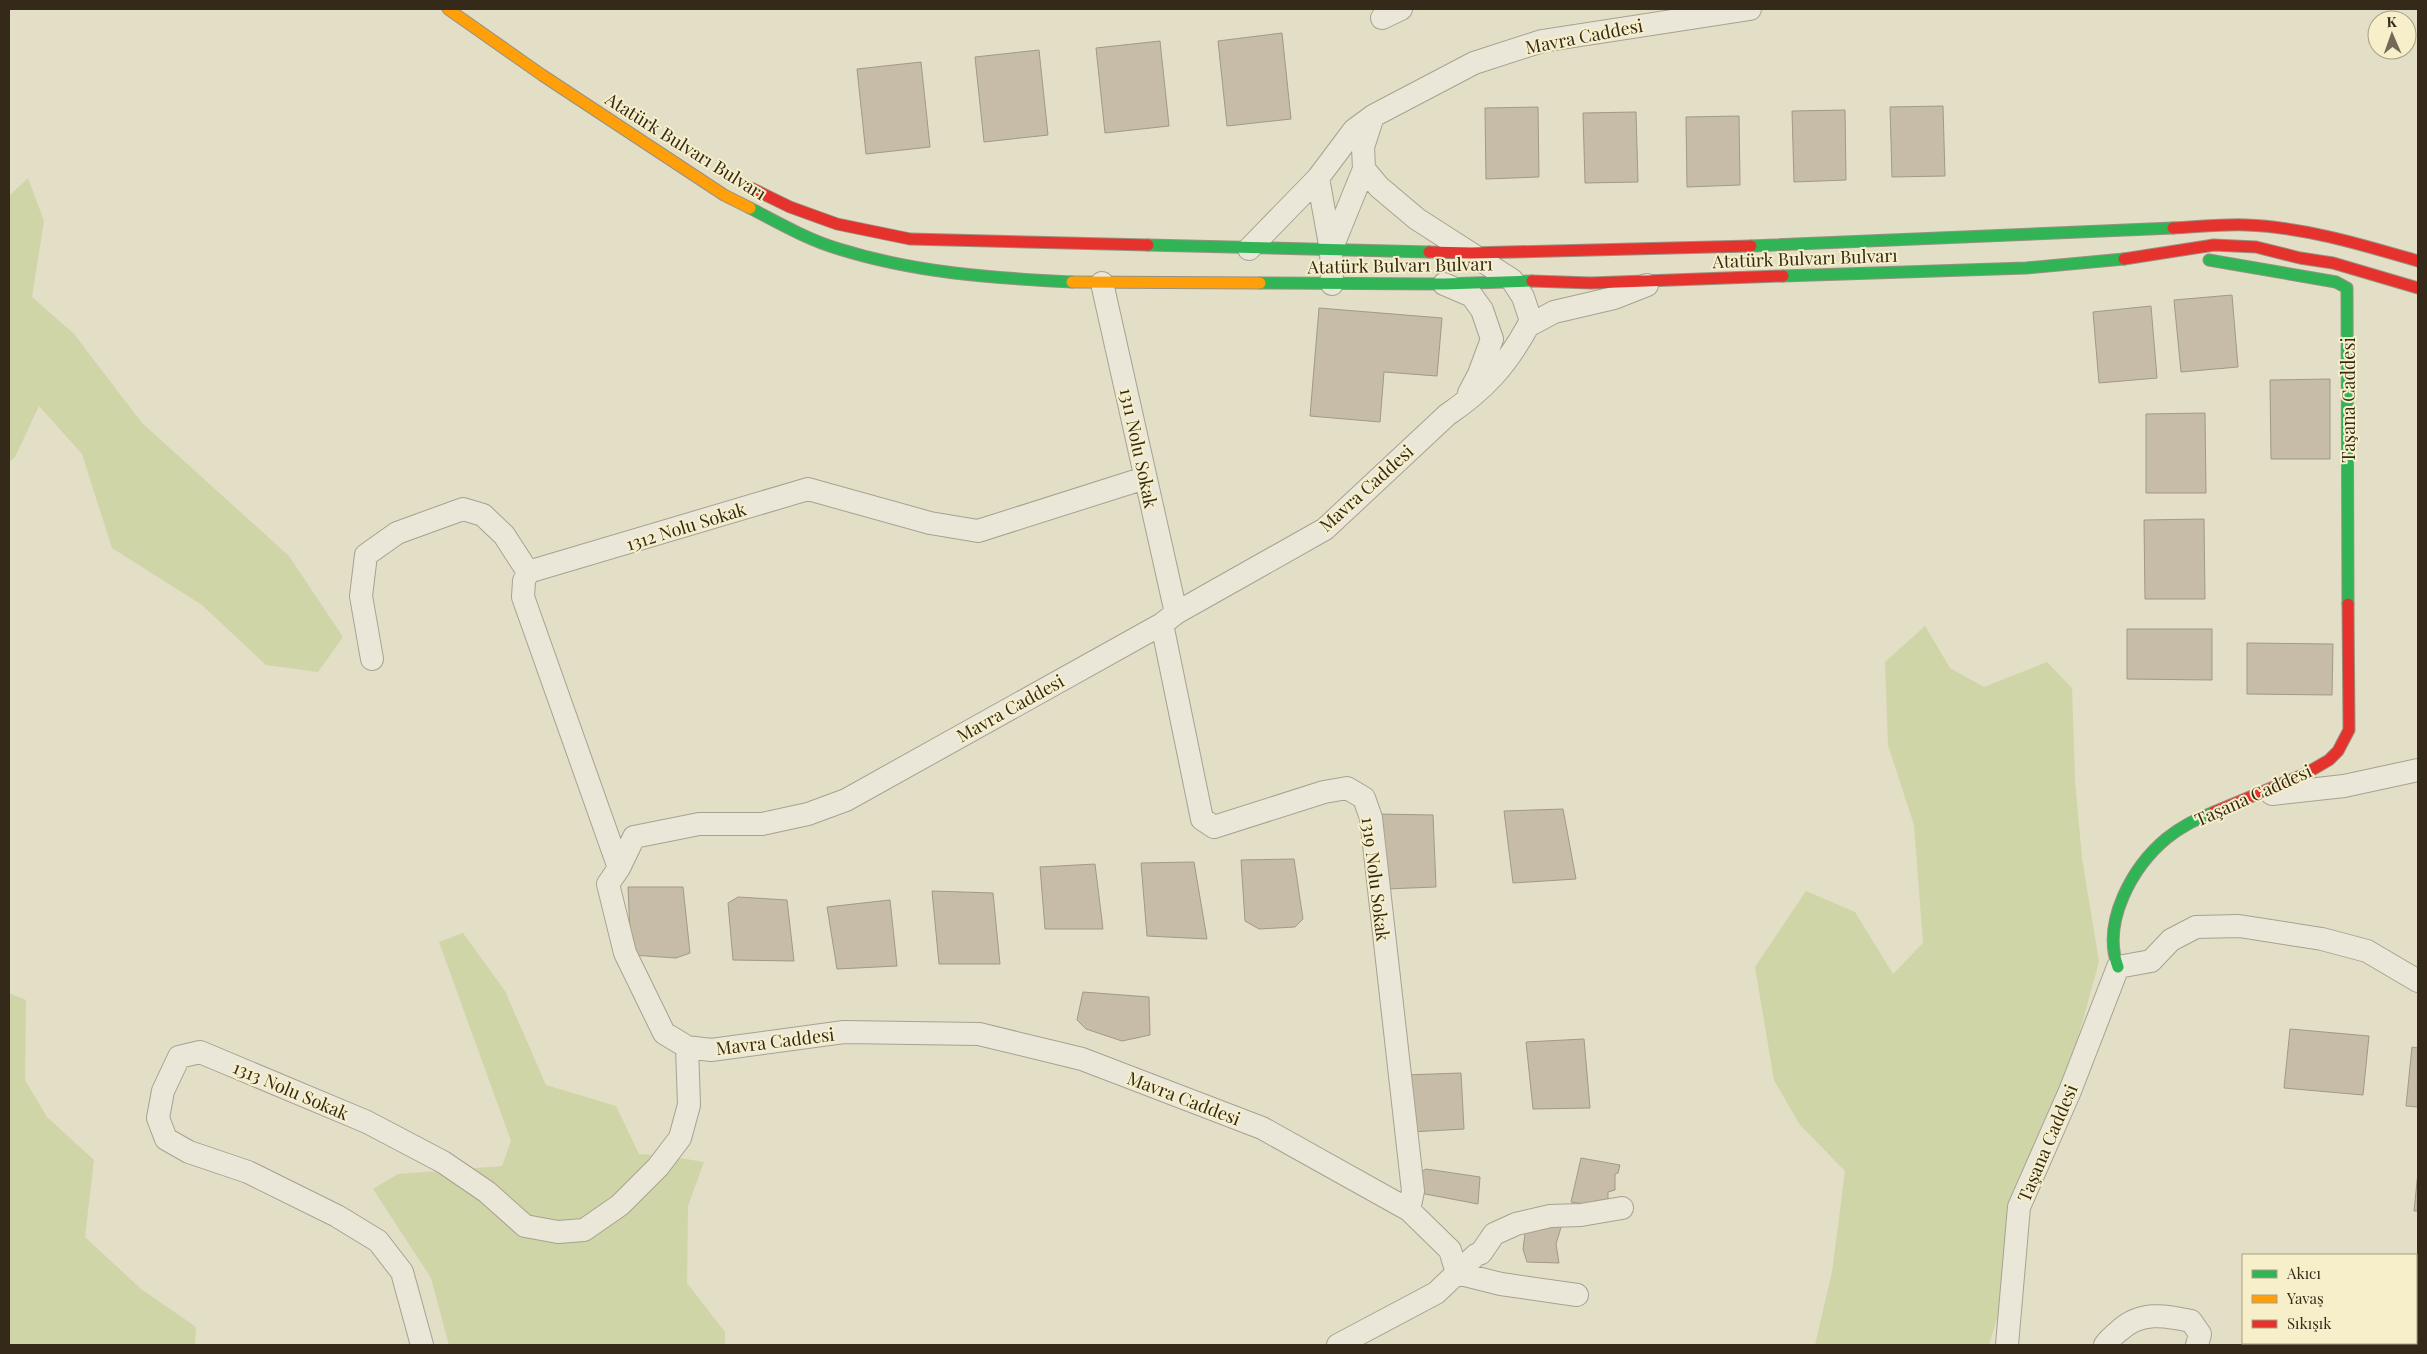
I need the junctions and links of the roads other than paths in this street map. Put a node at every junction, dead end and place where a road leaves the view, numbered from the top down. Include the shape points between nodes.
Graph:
1 (448, 9) edge
2 (1750, 9) edge
3 (1372, 116) junction
4 (1364, 169) junction
5 (1318, 178) junction
6 (739, 182) dead end
7 (2184, 248) junction
8 (1248, 249) junction
9 (1331, 250) junction
10 (1472, 254) junction
11 (2418, 260) edge
12 (1512, 280) junction
13 (1659, 280) junction
14 (1102, 284) junction
15 (1332, 284) junction
16 (1444, 284) junction
17 (2418, 288) edge
18 (1528, 326) junction
19 (1462, 405) junction
20 (1145, 478) junction
21 (528, 572) junction
22 (1169, 618) junction
23 (372, 659) dead end
24 (2418, 770) edge
25 (2259, 795) junction
26 (619, 868) junction
27 (2118, 967) junction
28 (2418, 981) edge
29 (686, 1047) junction
30 (1622, 1208) dead end
31 (1408, 1210) junction
32 (1457, 1273) junction
33 (1577, 1295) dead end
34 (422, 1345) edge
35 (1338, 1345) edge
36 (2008, 1345) edge
37 (2106, 1345) edge
38 (2197, 1345) edge

1 - 14 street, Atatürk Bulvarı Bulvarı via 724,195 800,234 838,249 900,265 978,277
2 - 3 street, Mavra Caddesi via 1542,41 1474,63
3 - 4 street via 1363,147
3 - 5 street, Mavra Caddesi via 1345,140
4 - 9 street
4 - 10 street via 1393,201
5 - 8 street, Mavra Caddesi
5 - 9 street
6 - 8 street, Atatürk Bulvarı Bulvarı via 790,207 837,224 910,239
7 - 13 street, Atatürk Bulvarı Bulvarı via 2121,259 2026,268
7 - 17 street, Atatürk Bulvarı Bulvarı via 2214,245 2256,247 2333,263
7 - 25 street, Taşana Caddesi via 2191,258 2336,282 2347,288 2349,730 2334,755 2308,772
8 - 9 street, Atatürk Bulvarı Bulvarı
9 - 10 street, Atatürk Bulvarı Bulvarı
9 - 15 street
10 - 11 street, Atatürk Bulvarı Bulvarı via 1731,247 2246,225 2312,234
10 - 12 street
12 - 13 street, Atatürk Bulvarı Bulvarı via 1591,283
12 - 16 street, Atatürk Bulvarı Bulvarı
12 - 18 street via 1528,310 1532,324
13 - 18 street via 1614,298 1554,312
14 - 15 street, Atatürk Bulvarı Bulvarı
14 - 20 street, 1311 Nolu Sokak
15 - 16 street, Atatürk Bulvarı Bulvarı
16 - 19 street, Mavra Caddesi via 1472,296 1482,310 1492,340
18 - 19 street, Mavra Caddesi via 1502,369
19 - 22 street, Mavra Caddesi via 1447,415 1325,529
20 - 21 street, 1312 Nolu Sokak via 978,530 930,523 808,489
20 - 22 street, 1311 Nolu Sokak
21 - 23 street via 504,535 483,515 463,509 398,533 366,555 361,596
21 - 26 street via 523,597
22 - 26 street, Mavra Caddesi via 846,800 808,814 762,824 699,824 634,837
22 - 31 street, 1319 Nolu Sokak via 1202,818 1214,827 1324,792 1347,788 1364,798 1370,818 1412,1181
24 - 25 street via 2344,786
25 - 27 street, Taşana Caddesi via 2191,822 2159,842 2127,889 2111,934 2112,953
26 - 29 street, Mavra Caddesi via 608,884 625,953 664,1033
27 - 28 street via 2151,961 2171,940 2196,927 2238,926 2322,939 2367,951
27 - 36 street, Taşana Caddesi via 2070,1091 2019,1207
29 - 31 street, Mavra Caddesi via 712,1050 844,1032 979,1034 1082,1059 1262,1128
29 - 34 street, 1313 Nolu Sokak via 689,1105 680,1138 658,1167 620,1205 584,1230 558,1232 525,1226 487,1192 443,1162 367,1122 200,1052 179,1057 163,1091 158,1118 166,1139 189,1152 248,1172 337,1216 378,1241 402,1272
30 - 32 street via 1550,1216 1516,1224 1494,1234 1481,1253
31 - 32 street, Mavra Caddesi via 1450,1250
32 - 33 street via 1501,1284
32 - 35 street via 1436,1293
37 - 38 street via 2127,1323 2145,1316 2168,1315 2191,1321 2200,1334

